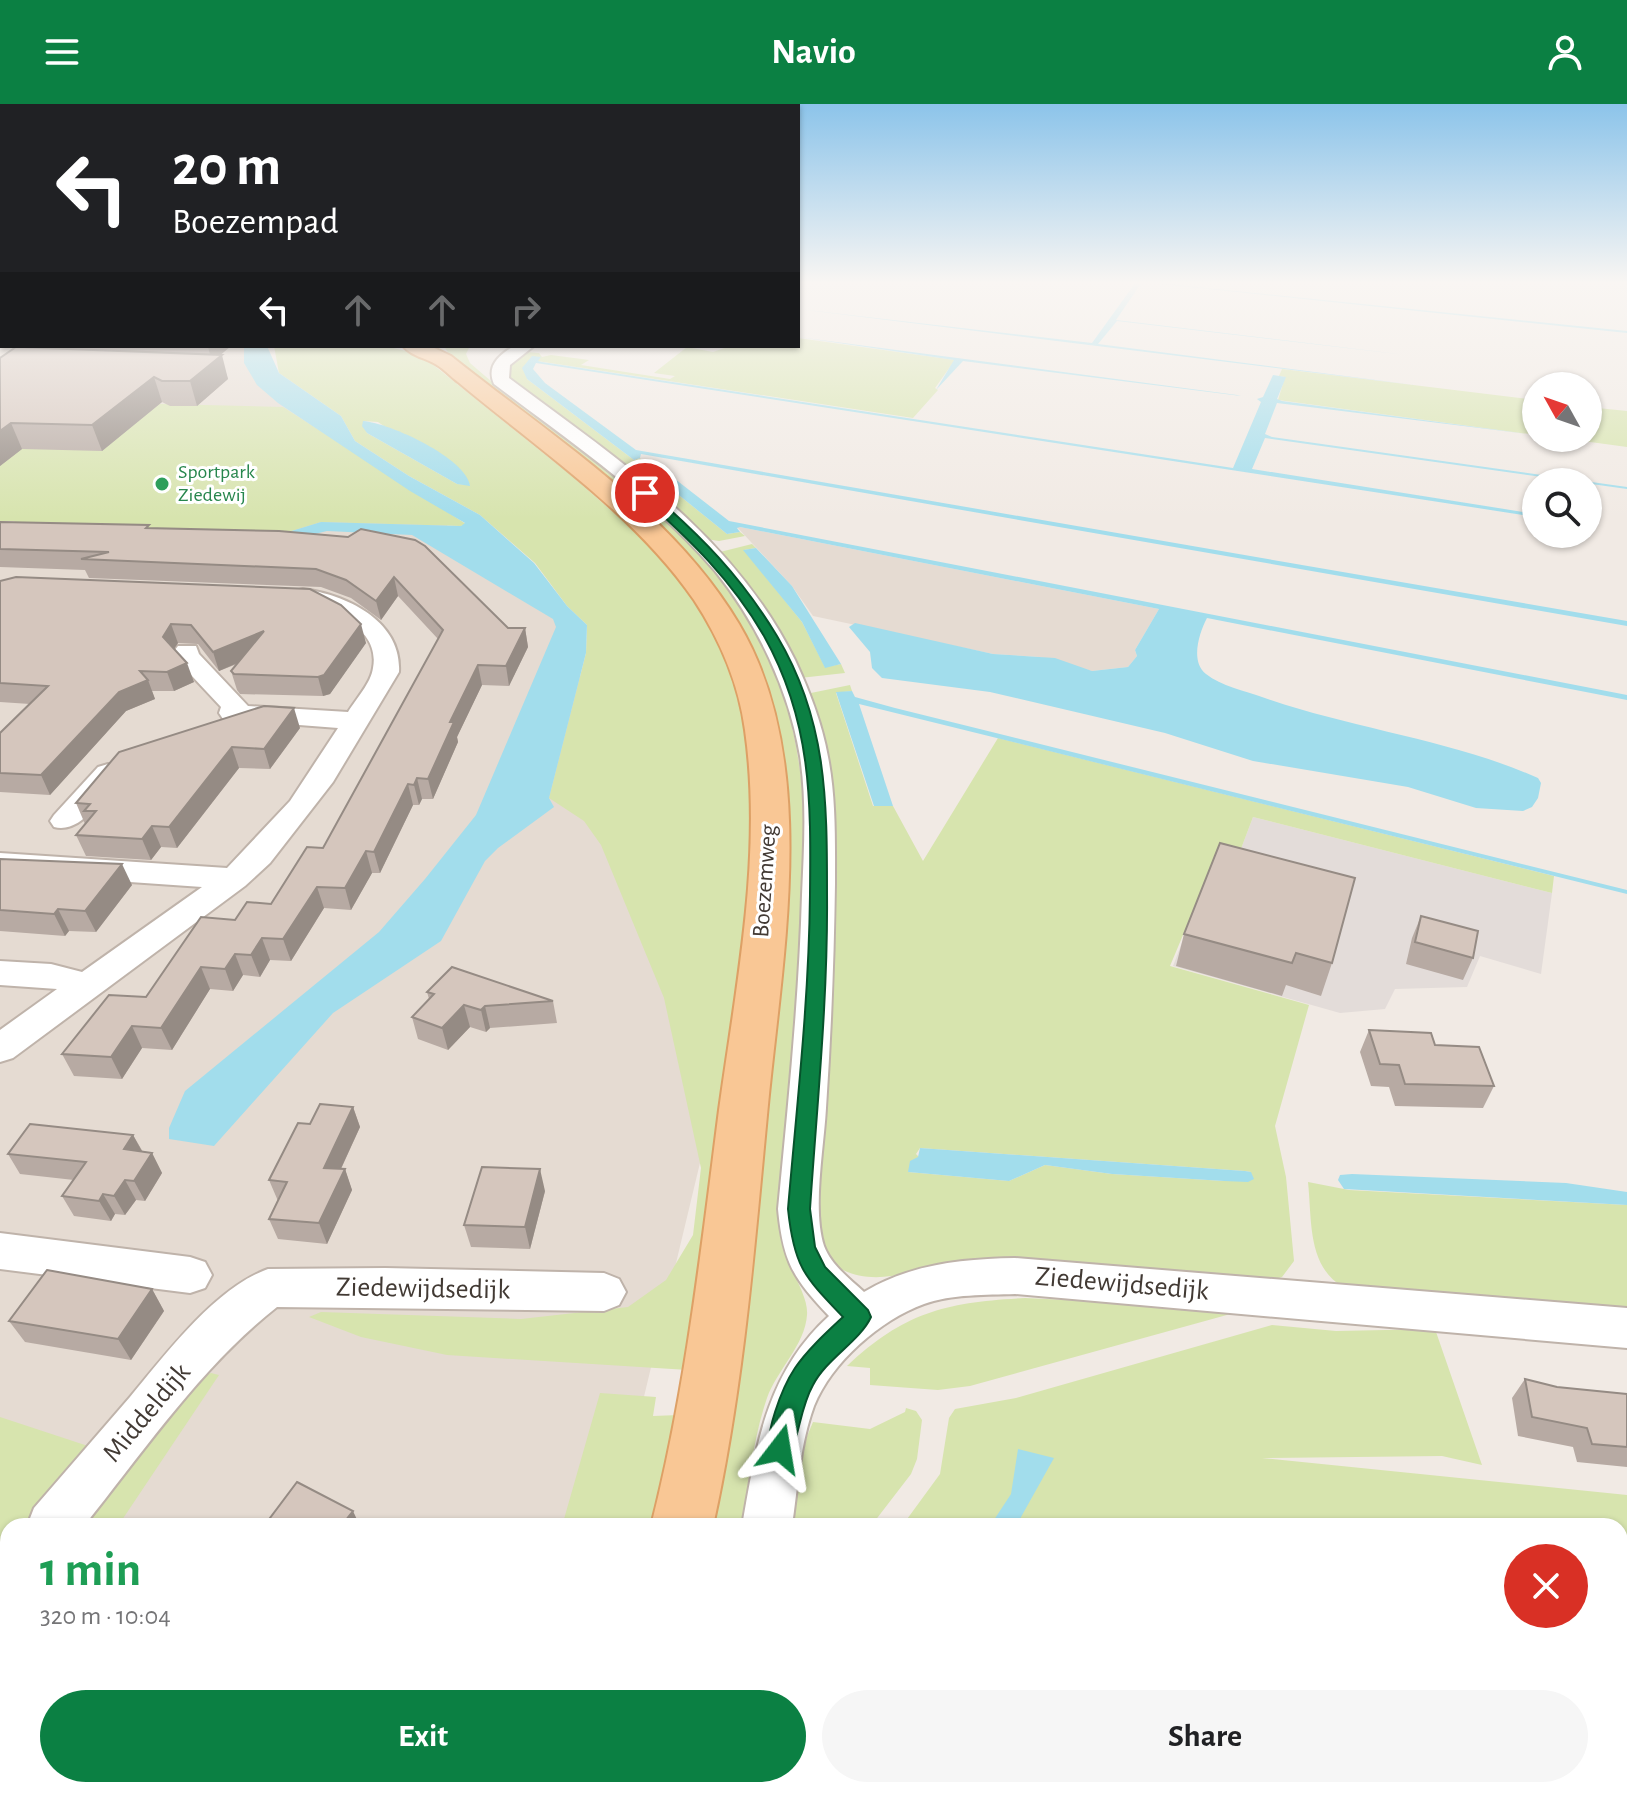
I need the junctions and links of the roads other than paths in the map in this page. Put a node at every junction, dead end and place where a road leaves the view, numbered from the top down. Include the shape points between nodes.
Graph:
1 (443, 361) edge
2 (505, 361) edge
3 (274, 594) edge
4 (187, 651) dead end
5 (355, 721) junction
6 (122, 757) edge
7 (65, 821) dead end
8 (0, 863) edge
9 (234, 879) junction
10 (0, 973) edge
11 (88, 985) junction
12 (0, 1049) edge
13 (0, 1251) edge
14 (190, 1275) dead end
15 (604, 1292) dead end
16 (246, 1304) joint
17 (859, 1317) junction
18 (1627, 1328) edge
19 (59, 1518) edge
20 (684, 1518) edge
21 (768, 1518) edge

1 - 20 main road, Boezemweg via 670,550 724,625 747,675 763,736 770,819 756,996 723,1298
2 - 17 street via 498,372 500,380 623,474 706,548 771,638 794,688 811,739 819,797 818,956 799,1209 803,1247 817,1274
3 - 5 street via 321,597 351,613 386,645 386,672
4 - 5 street via 235,706 221,719
5 - 9 street via 298,815
6 - 7 street
8 - 9 street
9 - 11 street
10 - 11 street
11 - 12 street
13 - 14 street
15 - 16 street, Ziedewijdsedijk via 268,1288
16 - 19 street, Middeldijk via 182,1370
17 - 18 street, Ziedewijdsedijk via 912,1289 957,1278 1015,1276
17 - 21 street, Ziedewijdsedijk via 804,1376 785,1422

